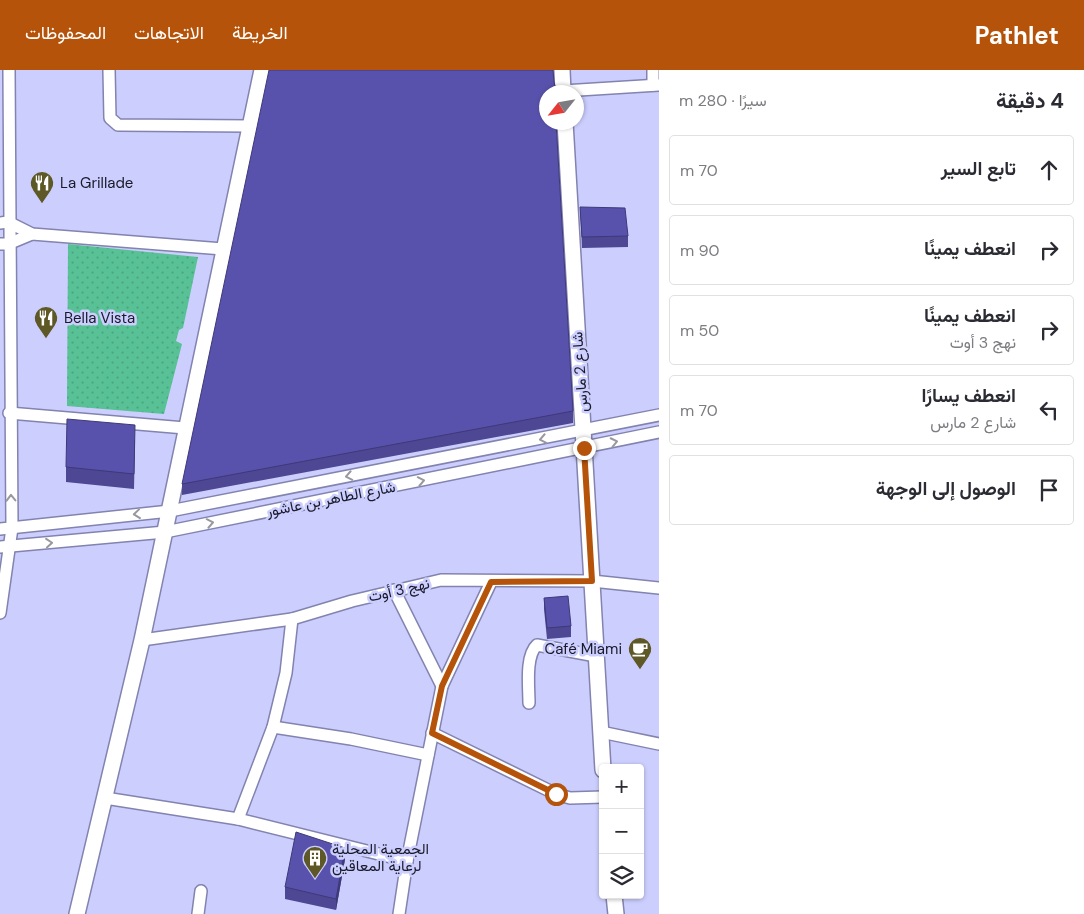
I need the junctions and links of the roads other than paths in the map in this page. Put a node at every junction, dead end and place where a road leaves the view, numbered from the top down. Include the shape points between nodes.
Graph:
1 (9, 70) edge
2 (109, 70) edge
3 (262, 70) edge
4 (562, 70) edge
5 (653, 70) edge
6 (563, 85) edge
7 (656, 85) edge
8 (584, 90) edge
9 (250, 126) junction
10 (565, 130) edge
11 (4, 222) edge
12 (32, 234) junction
13 (4, 244) edge
14 (223, 249) junction
15 (9, 413) junction
16 (659, 415) edge
17 (185, 428) junction
18 (584, 430) junction
19 (659, 432) edge
20 (584, 448) junction
21 (170, 511) junction
22 (6, 529) edge
23 (166, 532) junction
24 (5, 547) edge
25 (592, 581) junction
26 (491, 582) junction
27 (659, 588) edge
28 (394, 590) junction
29 (0, 612) edge
30 (292, 619) junction
31 (142, 640) junction
32 (596, 656) junction
33 (442, 686) junction
34 (529, 703) dead end
35 (273, 727) junction
36 (601, 732) junction
37 (432, 733) junction
38 (659, 744) edge
39 (428, 755) junction
40 (603, 764) edge
41 (599, 797) edge
42 (105, 798) junction
43 (238, 819) junction
44 (407, 861) junction
45 (201, 891) dead end
46 (614, 899) edge
47 (76, 914) edge
48 (198, 914) edge
49 (399, 914) edge
50 (616, 914) edge

1 - 11 street
2 - 9 street via 110,118 118,125
3 - 9 street
4 - 6 street
5 - 7 street
7 - 8 street
9 - 14 street
10 - 18 street, شارع 2 مارس
11 - 12 street
11 - 13 street
12 - 13 street
12 - 14 street
13 - 15 street
14 - 17 street
15 - 17 street
22 -> 15 street
16 - 18 street, شارع الطاهر بن عاشور
17 - 21 street
18 - 20 street, شارع 2 مارس
18 -> 21 street, شارع الطاهر بن عاشور
20 -> 19 street, شارع الطاهر بن عاشور
23 -> 20 street, شارع الطاهر بن عاشور
20 - 25 street, شارع 2 مارس
21 -> 22 street, شارع الطاهر بن عاشور
21 - 23 street
22 - 24 street
24 -> 23 street, شارع الطاهر بن عاشور
23 - 31 street
24 - 29 street
25 - 26 street, نهج 3 أوت
25 - 27 street, نهج 3 أوت
25 - 32 street, شارع 2 مارس
26 - 28 street, نهج 3 أوت via 441,580
26 - 33 street
28 - 30 street, نهج 3 أوت
28 - 33 street
30 - 31 street, نهج 3 أوت
30 - 35 street via 286,673
31 - 42 street
32 - 34 street via 537,645 531,659
32 - 36 street, شارع 2 مارس
33 - 37 street
35 - 39 street
35 - 43 street
36 - 38 street
36 - 40 street, شارع 2 مارس
37 - 39 street
37 - 41 street via 556,794 570,798
39 - 44 street
42 - 43 street
42 - 47 street
43 - 44 street
44 - 49 street
45 - 48 street
46 - 50 street

